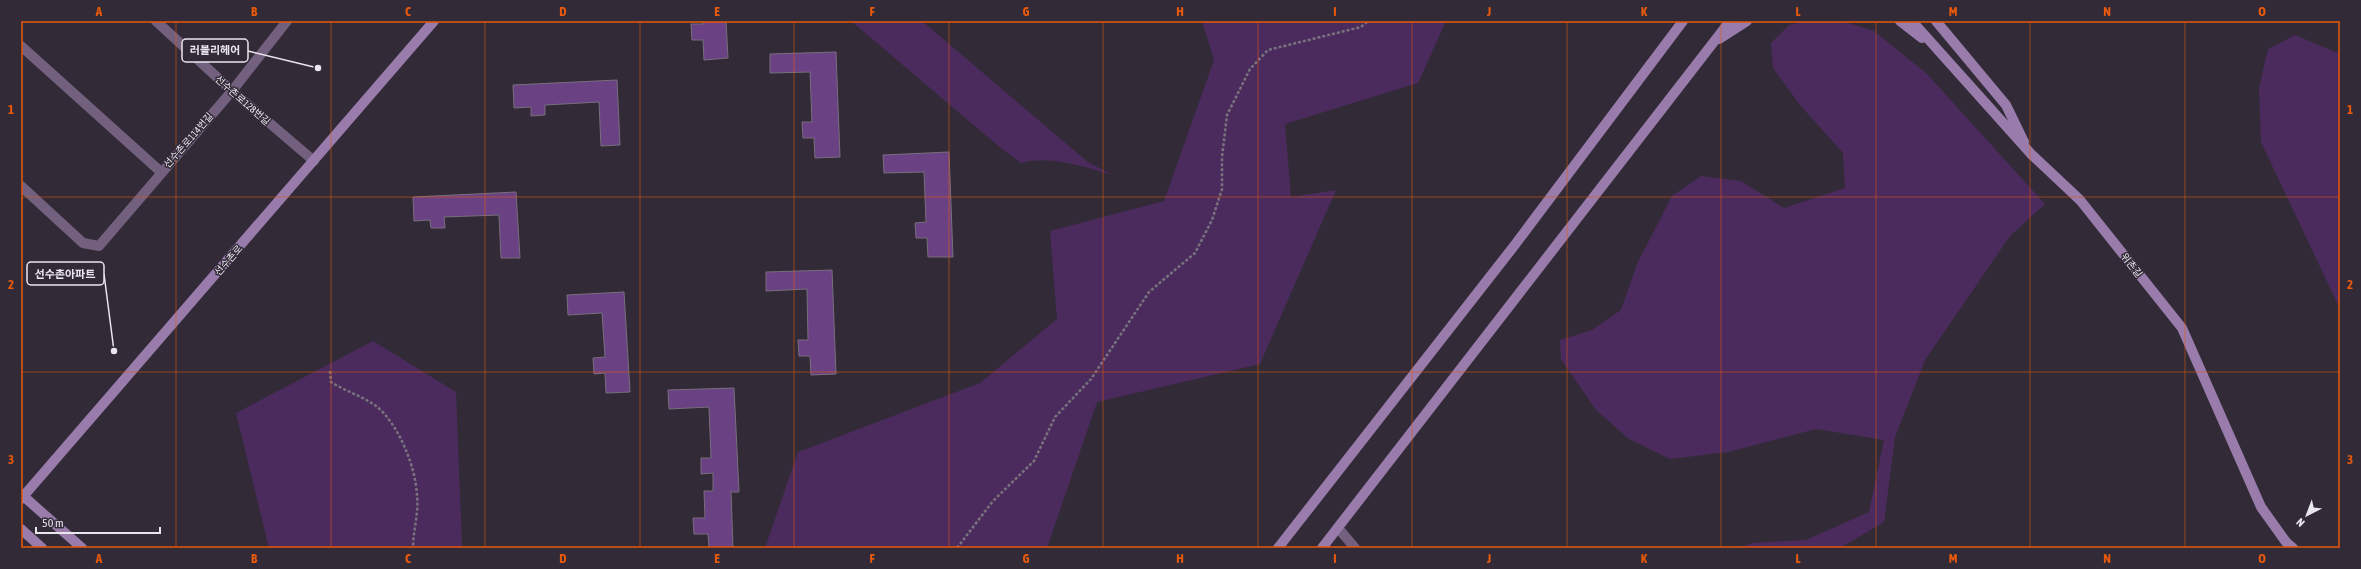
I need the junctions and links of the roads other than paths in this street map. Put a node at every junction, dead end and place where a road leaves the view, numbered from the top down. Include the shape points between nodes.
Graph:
1 (156, 21) edge
2 (287, 21) edge
3 (434, 21) edge
4 (1730, 21) edge
5 (1747, 21) edge
6 (1900, 21) edge
7 (1912, 21) edge
8 (1936, 21) edge
9 (1683, 22) edge
10 (21, 46) edge
11 (1710, 46) junction
12 (1936, 49) junction
13 (232, 90) junction
14 (2031, 154) junction
15 (314, 160) junction
16 (161, 172) junction
17 (21, 186) edge
18 (22, 496) edge
19 (1338, 528) junction
20 (21, 529) edge
21 (42, 548) edge
22 (82, 548) edge
23 (1278, 548) edge
24 (1322, 548) edge
25 (1355, 548) edge
26 (2293, 548) edge

1 - 13 street, 선수촌로128번길
2 - 13 street, 선수촌로114번길
3 - 15 street, 선수촌로
4 - 11 street
5 - 11 street
6 - 12 street
7 - 12 street, 위촌길
8 - 14 street via 2006,105
9 - 23 street via 1514,246
10 - 16 street
11 - 19 street
12 - 14 street, 위촌길
13 - 15 street, 선수촌로128번길
13 - 16 street, 선수촌로114번길
14 - 26 street, 위촌길 via 2080,200 2182,328 2261,507
15 - 18 street, 선수촌로
16 - 17 street, 선수촌로114번길 via 99,246 83,243
18 - 22 street
19 - 24 street
19 - 25 street
20 - 21 street

